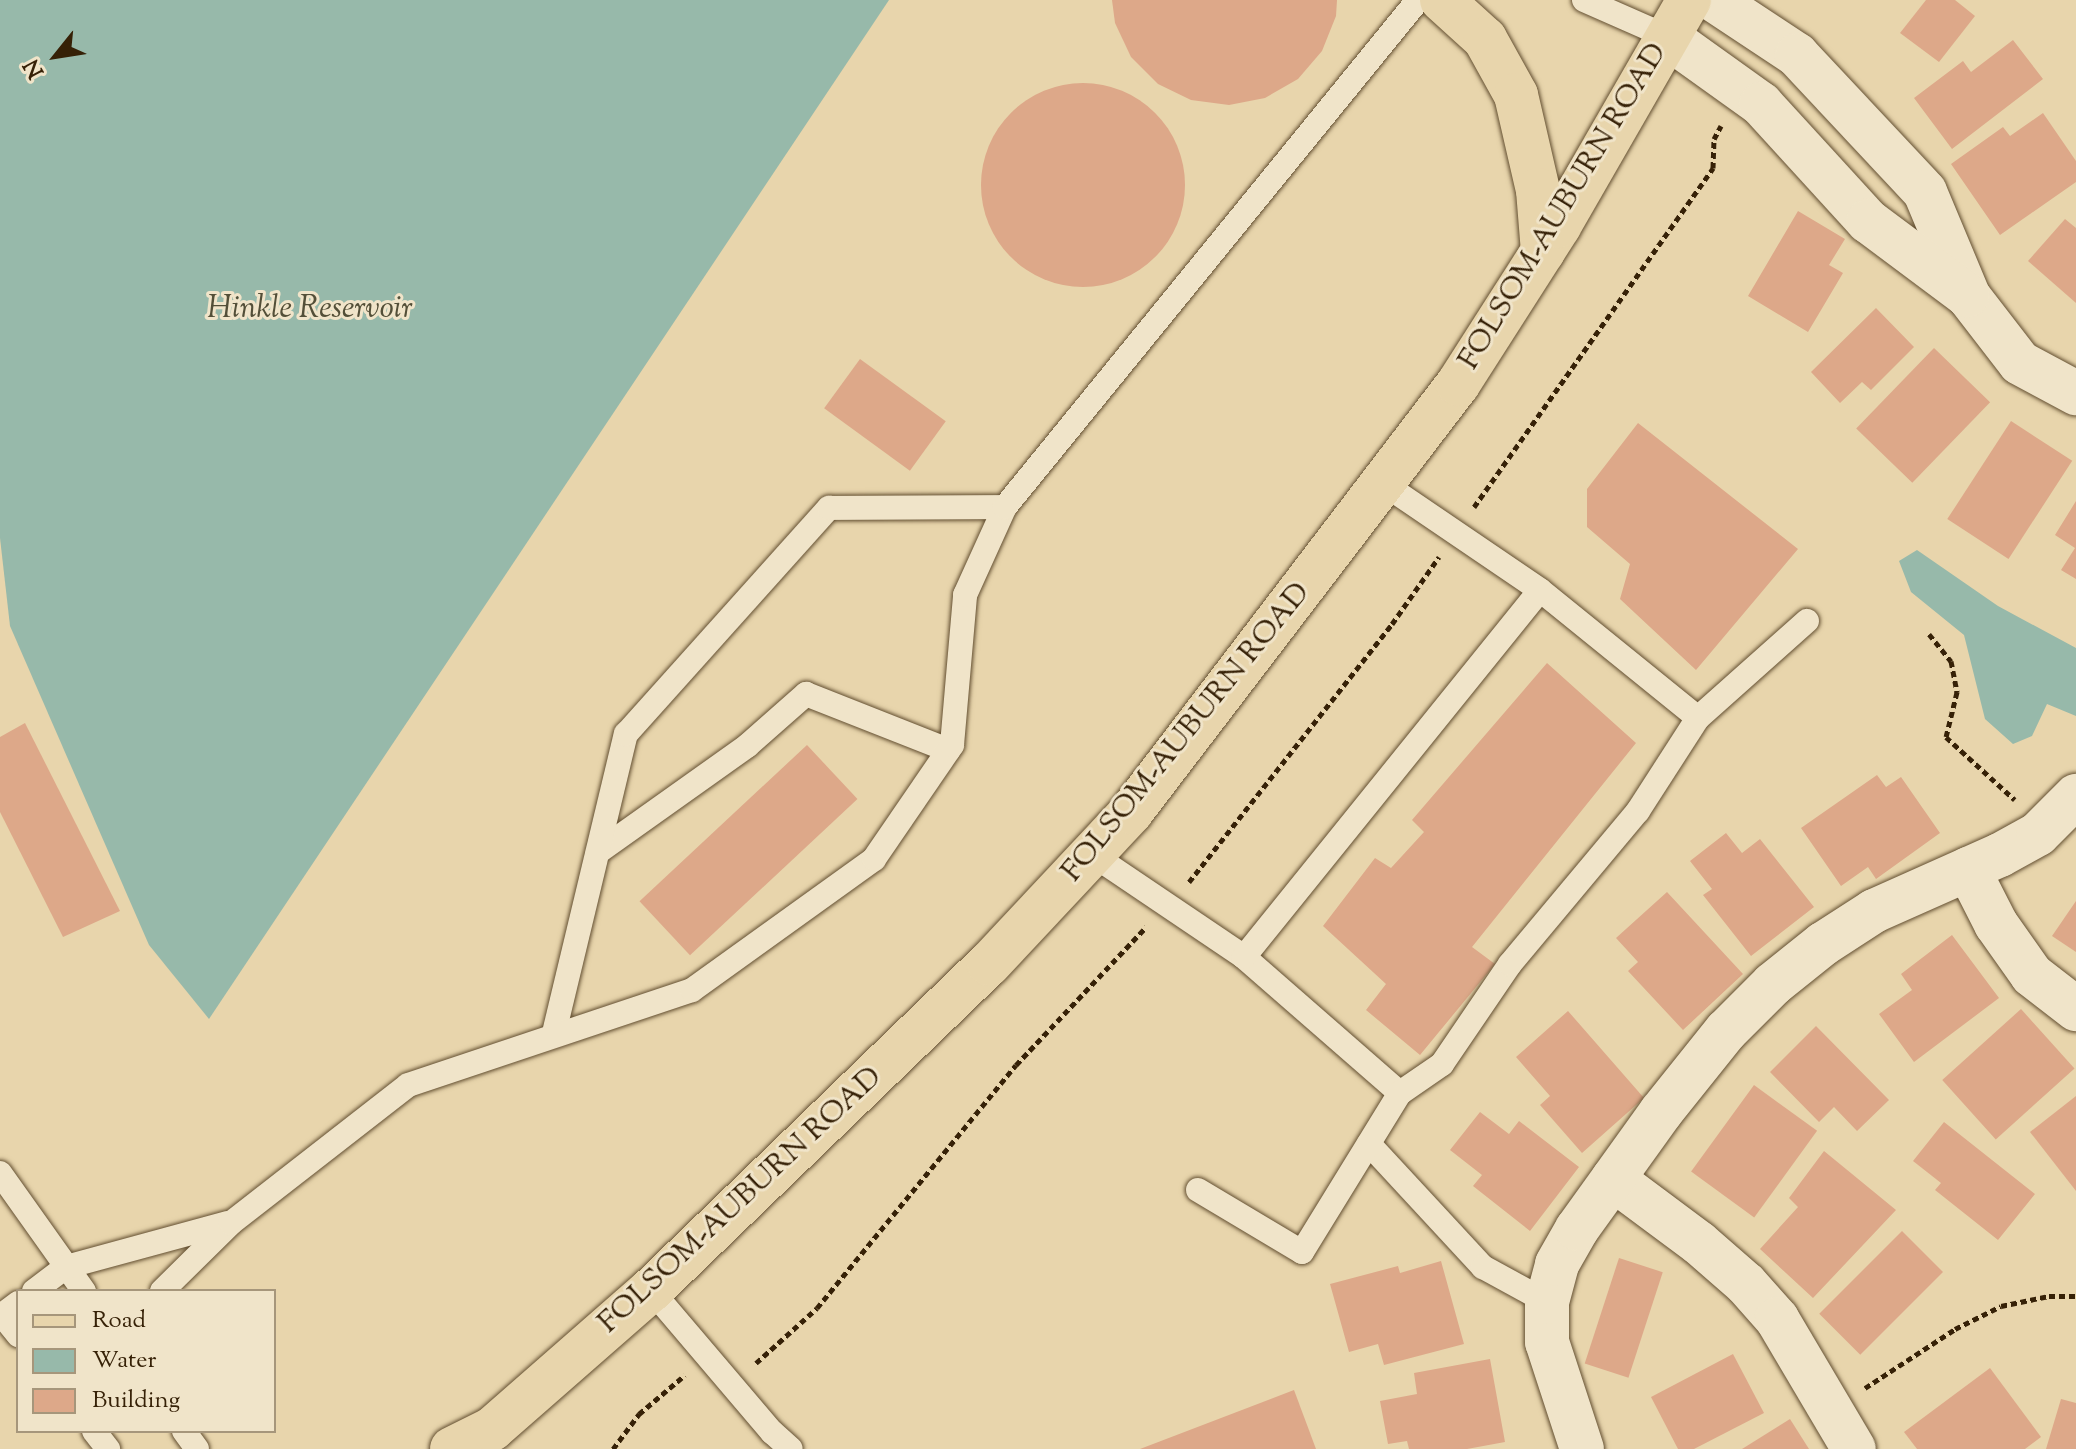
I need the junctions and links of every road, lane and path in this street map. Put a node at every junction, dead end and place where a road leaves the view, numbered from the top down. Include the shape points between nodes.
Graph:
1 (1418, 0) edge
2 (1442, 0) edge
3 (1584, 0) edge
4 (1714, 0) edge
5 (1677, 18) edge
6 (1713, 168) dead end
7 (1543, 252) junction
8 (1969, 297) junction
9 (2076, 393) edge
10 (1384, 484) junction
11 (1005, 507) junction
12 (1456, 533) junction
13 (1540, 590) junction
14 (1807, 621) dead end
15 (1929, 634) dead end
16 (1698, 718) junction
17 (948, 750) junction
18 (2076, 796) edge
19 (2045, 827) junction
20 (598, 852) junction
21 (1093, 855) junction
22 (1968, 869) junction
23 (1167, 905) junction
24 (1244, 957) junction
25 (2076, 1009) edge
26 (554, 1033) junction
27 (1400, 1093) junction
28 (1369, 1144) junction
29 (0, 1173) edge
30 (1613, 1179) junction
31 (1198, 1190) dead end
32 (231, 1223) junction
33 (66, 1267) junction
34 (37, 1289) edge
35 (82, 1289) edge
36 (164, 1289) edge
37 (651, 1290) junction
38 (2076, 1296) edge
39 (1547, 1302) junction
40 (16, 1304) edge
41 (16, 1332) edge
42 (708, 1358) junction
43 (754, 1364) dead end
44 (1829, 1411) junction
45 (96, 1433) edge
46 (486, 1439) edge
47 (108, 1449) edge
48 (452, 1449) edge
49 (613, 1449) edge
50 (791, 1449) edge
51 (1582, 1449) edge
52 (1854, 1449) edge

1 - 11 lane
2 - 7 main road via 1485,39 1516,95 1538,190
3 - 5 lane
4 - 8 street via 1797,55 1925,192
5 - 7 main road, FOLSOM-AUBURN ROAD
5 - 8 street via 1868,221
6 - 12 path
7 - 10 main road, FOLSOM-AUBURN ROAD via 1458,384
8 - 9 street via 2020,363
10 - 12 lane
10 - 21 main road, FOLSOM-AUBURN ROAD
11 - 17 lane via 965,595
11 - 20 lane via 829,508 626,734
12 - 13 lane
12 - 23 path via 1255,801
13 - 16 lane
13 - 24 lane
14 - 16 lane
15 - 19 path via 1951,661 1957,692 1946,737
16 - 27 lane via 1638,811 1510,964 1442,1064
17 - 20 lane via 806,694 747,746
17 - 26 lane via 874,859 692,990
18 - 19 street
19 - 22 street
20 - 26 lane
21 - 23 lane
21 - 37 main road, FOLSOM-AUBURN ROAD via 989,964
22 - 25 street via 1996,924 2032,975
22 - 30 street via 1874,911 1773,984 1726,1031
23 - 24 lane
23 - 43 path via 1016,1065 817,1308
24 - 27 lane
26 - 32 lane via 408,1085
27 - 28 lane
28 - 31 lane via 1302,1252
28 - 39 lane via 1483,1267
29 - 33 lane
30 - 39 street via 1557,1264
30 - 44 street via 1746,1284 1777,1319
32 - 33 lane
32 - 36 lane
33 - 34 lane
33 - 35 lane
37 - 42 lane
37 - 46 main road, FOLSOM-AUBURN ROAD
38 - 44 path via 2001,1306 1955,1329
39 - 51 street via 1547,1342
40 - 41 lane via 2,1315
42 - 49 path via 639,1414
42 - 50 lane
44 - 52 street
45 - 47 lane
46 - 48 main road, FOLSOM-AUBURN ROAD

